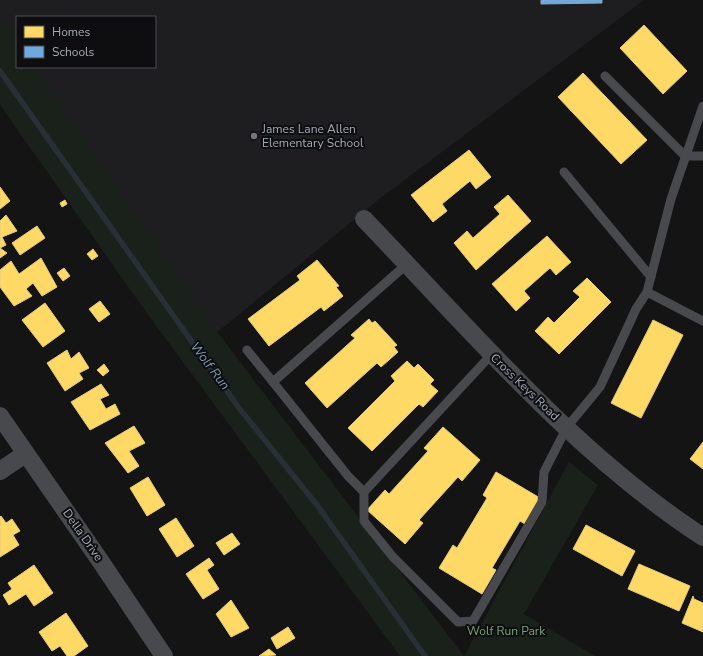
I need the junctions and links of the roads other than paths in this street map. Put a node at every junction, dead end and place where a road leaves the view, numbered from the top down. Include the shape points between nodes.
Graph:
1 (605, 76) dead end
2 (703, 106) edge
3 (685, 156) junction
4 (703, 156) edge
5 (564, 172) dead end
6 (364, 220) dead end
7 (407, 264) junction
8 (651, 277) junction
9 (647, 292) junction
10 (703, 322) edge
11 (248, 350) dead end
12 (491, 355) junction
13 (273, 382) junction
14 (0, 416) edge
15 (567, 427) junction
16 (25, 454) junction
17 (0, 471) edge
18 (364, 492) junction
19 (703, 537) edge
20 (164, 656) edge

1 - 3 lane
2 - 3 lane
3 - 4 lane
3 - 8 lane
5 - 8 lane
6 - 7 street, Cross Keys Road
7 - 12 street, Cross Keys Road
7 - 13 lane
8 - 9 lane
9 - 10 lane
9 - 15 lane via 636,309 600,387
11 - 13 lane
12 - 15 street, Cross Keys Road
12 - 18 lane
13 - 18 lane via 348,476
14 - 16 street, Della Drive
15 - 18 lane via 544,472 542,502 473,621 458,622 393,557 364,521
15 - 19 street, Cross Keys Road via 678,521
16 - 17 street
16 - 20 street, Della Drive via 102,562

